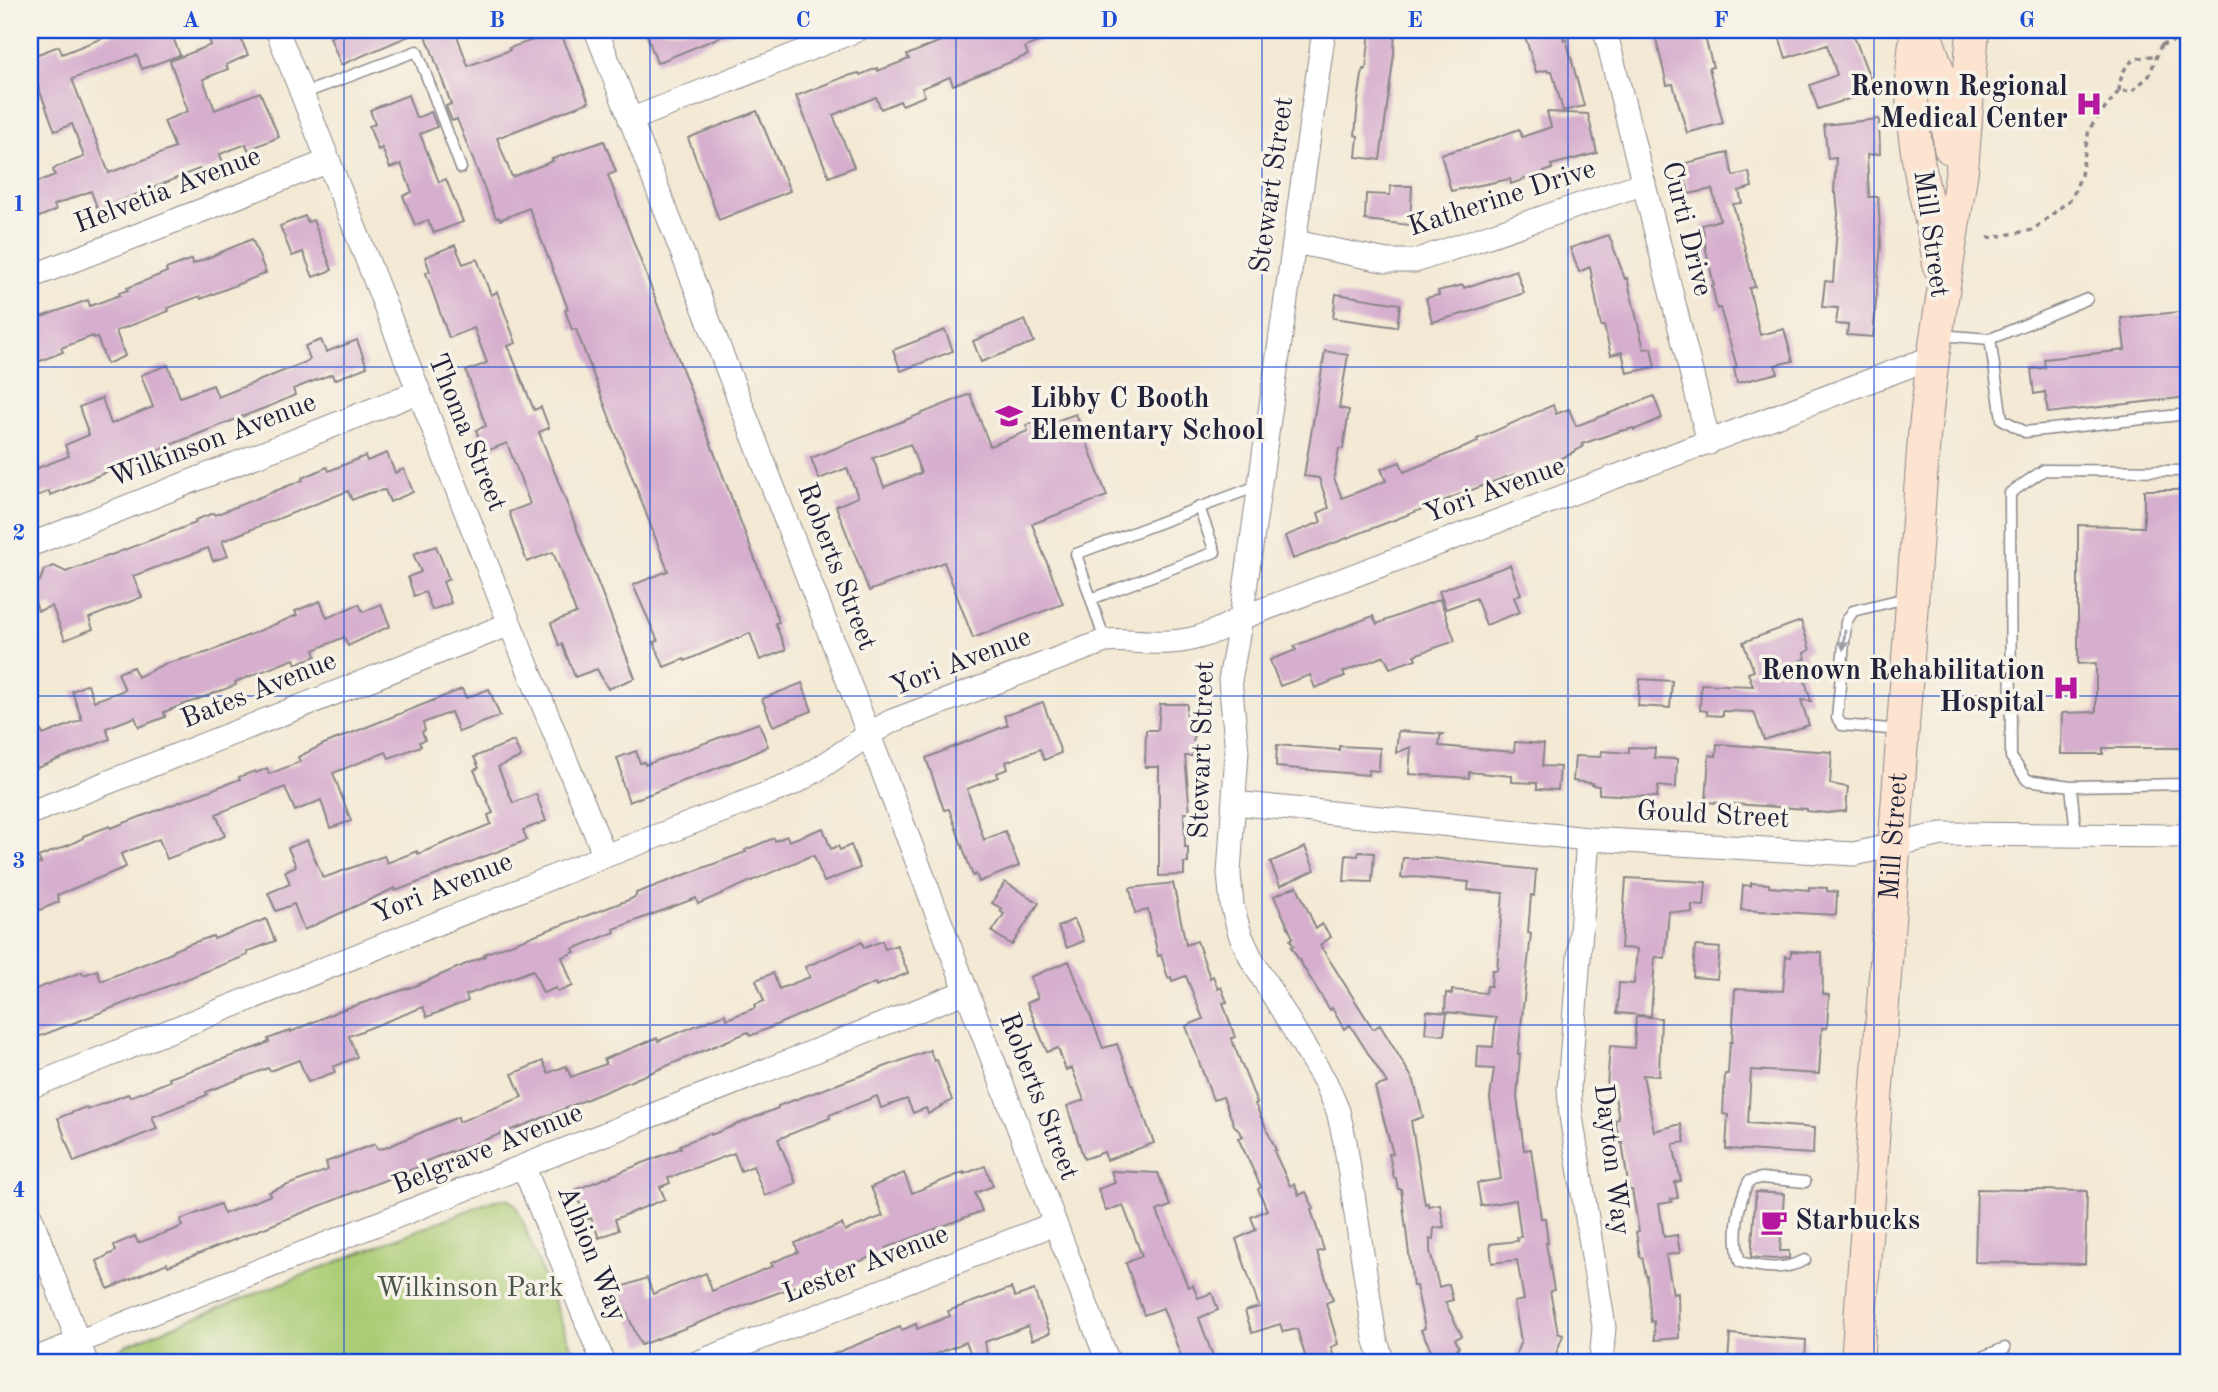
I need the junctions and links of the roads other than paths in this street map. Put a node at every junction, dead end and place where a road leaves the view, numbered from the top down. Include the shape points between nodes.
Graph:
1 (277, 30) edge
2 (596, 30) edge
3 (857, 30) edge
4 (1324, 30) edge
5 (1605, 30) edge
6 (1903, 30) edge
7 (1917, 30) edge
8 (1924, 30) edge
9 (1973, 30) edge
10 (1912, 65) junction
11 (302, 93) junction
12 (630, 120) junction
13 (328, 161) junction
14 (461, 168) dead end
15 (1644, 183) junction
16 (1953, 233) junction
17 (1295, 242) junction
18 (30, 277) edge
19 (2087, 299) dead end
20 (1937, 335) junction
21 (1990, 339) junction
22 (418, 392) junction
23 (2188, 414) edge
24 (1709, 443) junction
25 (2188, 471) edge
26 (1260, 485) junction
27 (1199, 507) junction
28 (30, 545) edge
29 (1913, 597) junction
30 (1091, 599) junction
31 (1241, 618) junction
32 (510, 624) junction
33 (1105, 640) junction
34 (1904, 730) junction
35 (869, 733) junction
36 (2188, 784) edge
37 (2071, 786) junction
38 (1234, 803) junction
39 (30, 813) edge
40 (2076, 835) junction
41 (2188, 836) edge
42 (1588, 839) junction
43 (1895, 843) junction
44 (605, 856) junction
45 (967, 991) junction
46 (30, 1087) edge
47 (524, 1168) junction
48 (1805, 1182) dead end
49 (30, 1215) edge
50 (1054, 1224) junction
51 (1805, 1260) dead end
52 (2005, 1349) dead end
53 (82, 1352) edge
54 (30, 1362) edge
55 (603, 1362) edge
56 (699, 1362) edge
57 (1108, 1362) edge
58 (1383, 1362) edge
59 (1601, 1362) edge
60 (1857, 1362) edge
61 (1969, 1362) edge

1 - 11 street, Thoma Street
2 - 12 street, Roberts Street
3 - 12 street
4 - 17 street, Stewart Street
5 - 15 street, Curti Drive
6 - 10 main road
7 - 10 main road, Mill Street
8 - 16 main road via 1944,88
9 - 16 main road, Mill Street via 1966,139
10 - 20 main road, Mill Street via 1922,179 1938,255
11 - 13 street, Thoma Street
11 - 14 lane via 417,51
12 - 35 street, Roberts Street
13 - 18 street, Helvetia Avenue
13 - 22 street, Thoma Street
15 - 17 street, Katherine Drive via 1415,261 1387,261
15 - 24 street, Curti Drive
16 - 20 main road, Mill Street
17 - 26 street, Stewart Street
19 - 21 lane
20 - 21 lane
20 - 24 street, Yori Avenue
20 - 29 main road, Mill Street via 1925,426
21 - 23 lane via 2002,419 2025,432
22 - 28 street, Wilkinson Avenue
22 - 32 street, Thoma Street
24 - 31 street, Yori Avenue
25 - 37 lane via 2044,470 2010,493 2011,757 2027,780
26 - 27 lane
26 - 31 street, Stewart Street
27 - 30 lane via 1076,554
27 - 30 lane via 1215,552
29 - 34 main road, Mill Street
29 -> 34 lane via 1853,611 1846,622 1837,718 1842,725
30 - 33 lane
31 - 33 street, Yori Avenue via 1213,634 1188,641
31 - 38 street, Stewart Street via 1230,680 1237,751
32 - 39 street, Bates Avenue
32 - 44 street, Thoma Street
33 - 35 street, Yori Avenue
34 - 43 main road, Mill Street
35 - 44 street, Yori Avenue via 818,771 790,785
35 - 45 street, Roberts Street
36 - 37 lane
37 - 40 lane
38 - 42 street, Gould Street
38 - 58 street, Stewart Street via 1229,874 1232,905 1252,960 1338,1111 1375,1338
40 - 41 street, Gould Street
40 - 43 street, Gould Street via 1942,834
42 - 43 street, Gould Street via 1854,854
42 - 59 street, Dayton Way via 1569,1088 1604,1326
43 - 60 main road, Mill Street
44 - 46 street, Yori Avenue
45 - 47 street, Belgrave Avenue
45 - 50 street, Roberts Street
47 - 53 street, Belgrave Avenue
47 - 55 street, Albion Way
48 - 51 lane via 1749,1181 1741,1196 1737,1251 1741,1262 1758,1267 1791,1268
49 - 53 street
50 - 56 street, Lester Avenue
50 - 57 street, Roberts Street
52 - 61 lane
53 - 54 street, Belgrave Avenue

